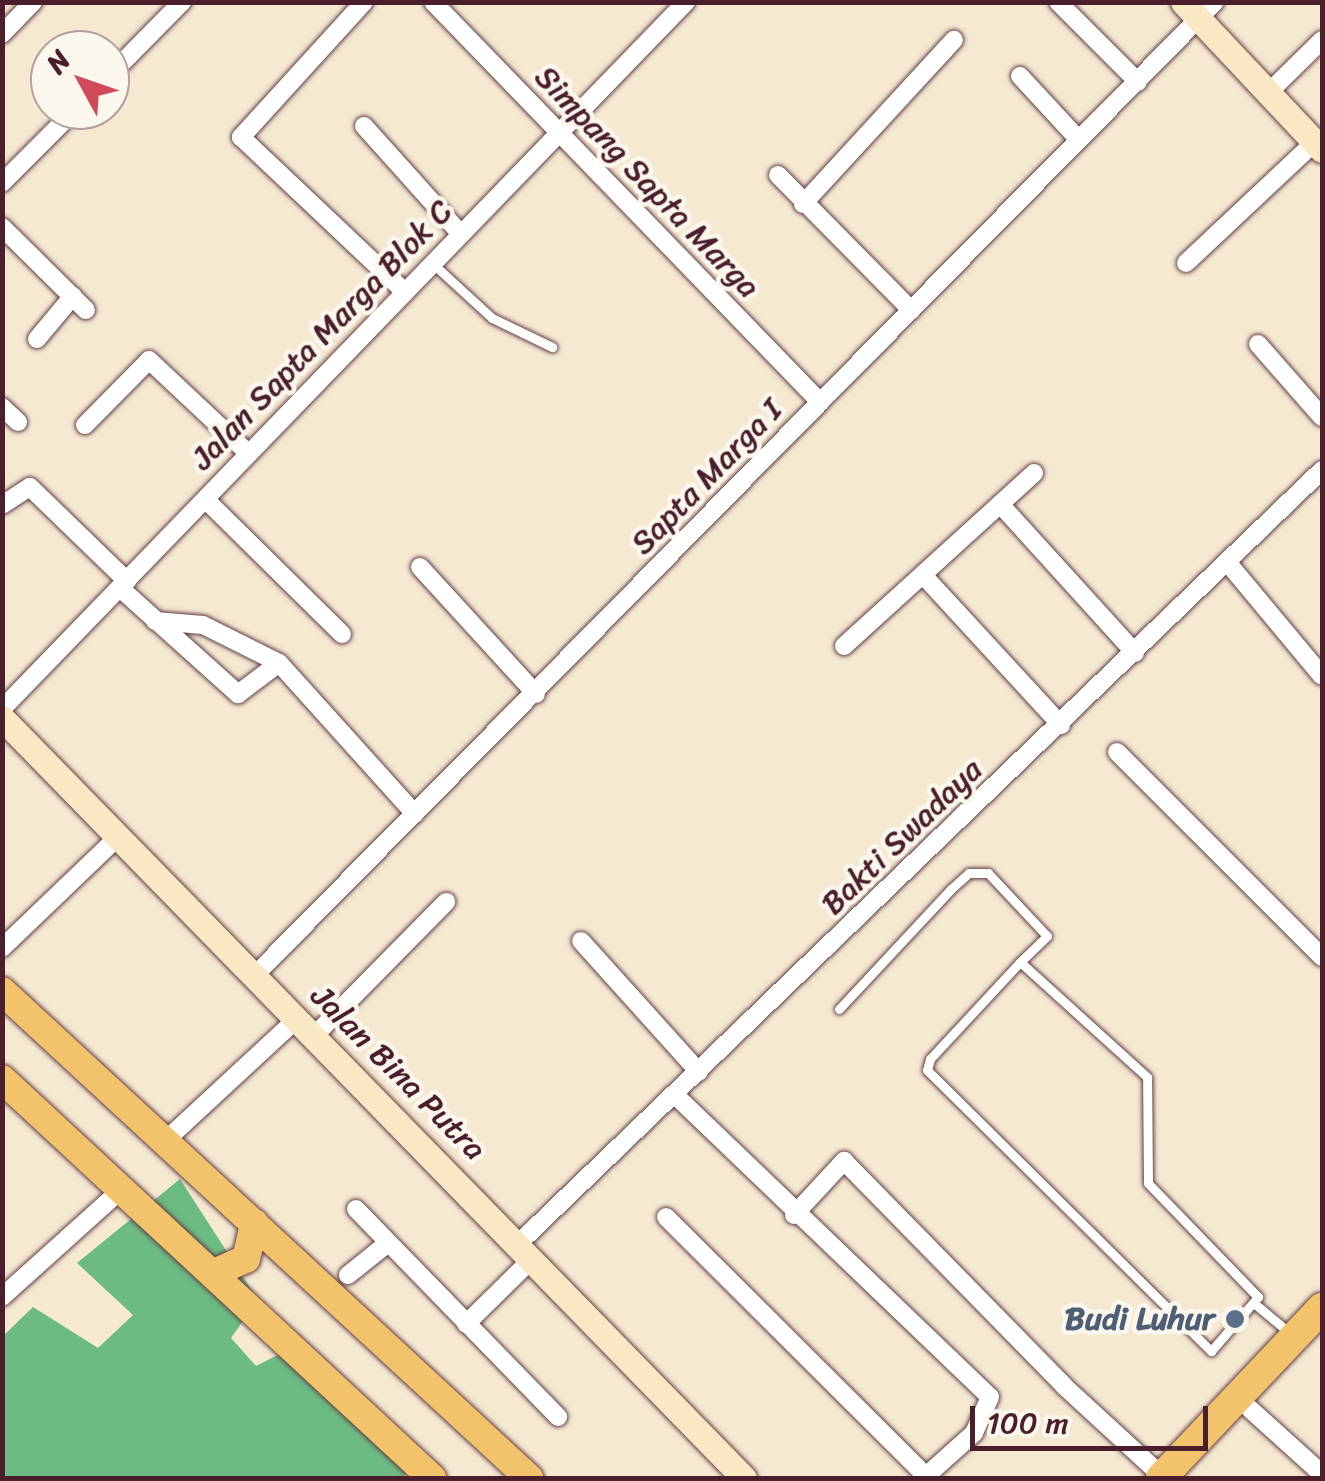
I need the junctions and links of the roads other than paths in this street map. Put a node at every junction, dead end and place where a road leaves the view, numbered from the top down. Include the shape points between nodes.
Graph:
1 (182, 2) edge
2 (364, 2) edge
3 (432, 2) edge
4 (686, 2) edge
5 (1058, 2) edge
6 (26, 5) edge
7 (1199, 8) edge
8 (2, 34) edge
9 (954, 40) dead end
10 (1322, 40) edge
11 (130, 55) edge
12 (1020, 76) dead end
13 (1138, 82) junction
14 (1268, 92) junction
15 (364, 126) dead end
16 (55, 130) edge
17 (556, 132) junction
18 (1078, 140) junction
19 (1318, 146) edge
20 (778, 175) dead end
21 (2, 183) edge
22 (803, 204) junction
23 (2, 227) edge
24 (460, 233) junction
25 (432, 263) junction
26 (1186, 264) dead end
27 (405, 292) junction
28 (910, 310) junction
29 (36, 339) dead end
30 (1258, 344) dead end
31 (552, 347) dead end
32 (820, 402) junction
33 (2, 407) edge
34 (1322, 418) edge
35 (18, 422) dead end
36 (85, 426) dead end
37 (250, 454) junction
38 (1322, 470) edge
39 (1034, 473) dead end
40 (206, 500) junction
41 (1000, 504) junction
42 (2, 505) edge
43 (1227, 562) junction
44 (420, 567) dead end
45 (922, 575) junction
46 (124, 585) junction
47 (155, 621) junction
48 (342, 634) dead end
49 (844, 646) dead end
50 (1135, 653) junction
51 (279, 664) junction
52 (1322, 676) edge
53 (536, 694) junction
54 (2, 709) edge
55 (2, 718) edge
56 (1061, 726) junction
57 (1117, 752) dead end
58 (415, 814) junction
59 (120, 835) junction
60 (446, 902) dead end
61 (581, 940) dead end
62 (2, 948) edge
63 (1322, 957) edge
64 (1020, 962) junction
65 (256, 974) junction
66 (2, 991) edge
67 (839, 1010) dead end
68 (307, 1026) junction
69 (699, 1072) junction
70 (2, 1079) edge
71 (675, 1095) junction
72 (165, 1140) junction
73 (123, 1188) junction
74 (356, 1210) dead end
75 (794, 1215) junction
76 (666, 1216) dead end
77 (254, 1224) junction
78 (388, 1243) junction
79 (527, 1250) junction
80 (214, 1273) junction
81 (348, 1276) dead end
82 (2, 1297) edge
83 (1255, 1304) junction
84 (1322, 1308) edge
85 (466, 1324) junction
86 (1309, 1335) edge
87 (1250, 1409) junction
88 (558, 1418) dead end
89 (1322, 1474) edge
90 (927, 1477) edge
91 (432, 1478) edge
92 (529, 1478) edge
93 (744, 1478) edge
94 (1169, 1478) edge

1 - 11 street
2 - 27 street via 241,137
3 - 17 street, Simpang Sapta Marga
4 - 17 street, Jalan Sapta Marga Blok C
5 - 13 street
6 - 8 street
7 - 13 street, Sapta Marga I
7 - 14 street
9 - 22 street
10 - 14 street
12 - 18 street
13 - 18 street, Sapta Marga I
14 - 19 street
15 - 24 street
16 - 21 street
17 - 24 street, Jalan Sapta Marga Blok C
17 - 32 street, Simpang Sapta Marga
18 - 28 street, Sapta Marga I
19 - 26 street
20 - 22 street
22 - 28 street
23 - 29 street via 80,303
24 - 25 street, Jalan Sapta Marga Blok C
25 - 27 street, Jalan Sapta Marga Blok C
25 - 31 lane via 492,318
27 - 37 street, Jalan Sapta Marga Blok C
28 - 32 street, Sapta Marga I
30 - 34 street
32 - 53 street, Sapta Marga I
33 - 35 street
36 - 37 street via 149,360
37 - 40 street, Jalan Sapta Marga Blok C
38 - 43 street, Bakti Swadaya
39 - 41 street
40 - 46 street, Jalan Sapta Marga Blok C
40 - 48 street
41 - 45 street
41 - 50 street
42 - 46 street via 30,487
43 - 50 street, Bakti Swadaya
43 - 52 street
44 - 53 street
45 - 49 street
45 - 56 street
46 - 47 street
46 - 54 street, Jalan Sapta Marga Blok C
47 - 51 street via 203,625
47 - 51 street via 242,695
50 - 56 street, Bakti Swadaya
51 - 58 street
53 - 58 street, Sapta Marga I
55 - 59 street, Jalan Bina Putra
56 - 69 street, Bakti Swadaya
57 - 63 street
58 - 65 street, Sapta Marga I
59 - 62 street
59 - 65 street, Jalan Bina Putra
60 - 68 street
61 - 69 street
64 - 67 lane via 1046,933 978,870 951,889
64 - 83 lane via 1147,1077 1148,1183 1253,1290
64 - 83 lane via 927,1070 1208,1351
65 - 68 street, Jalan Bina Putra
66 - 72 main road
68 - 72 street
68 - 79 street, Jalan Bina Putra
69 - 71 street, Bakti Swadaya
70 - 73 main road
71 - 75 street
71 - 79 street, Bakti Swadaya
72 - 77 main road
73 - 80 main road
73 - 82 street
74 - 78 street
75 - 90 street via 990,1397 974,1433
75 - 94 street via 844,1161 1064,1386
76 - 90 street
77 - 80 main road via 246,1259
77 - 92 main road
78 - 81 street
78 - 85 street
79 - 85 street, Bakti Swadaya
79 - 93 street, Jalan Bina Putra
80 - 91 main road
83 - 86 lane
84 - 86 highway
85 - 88 street
86 - 87 highway
86 - 94 highway
87 - 89 street
87 - 94 highway

